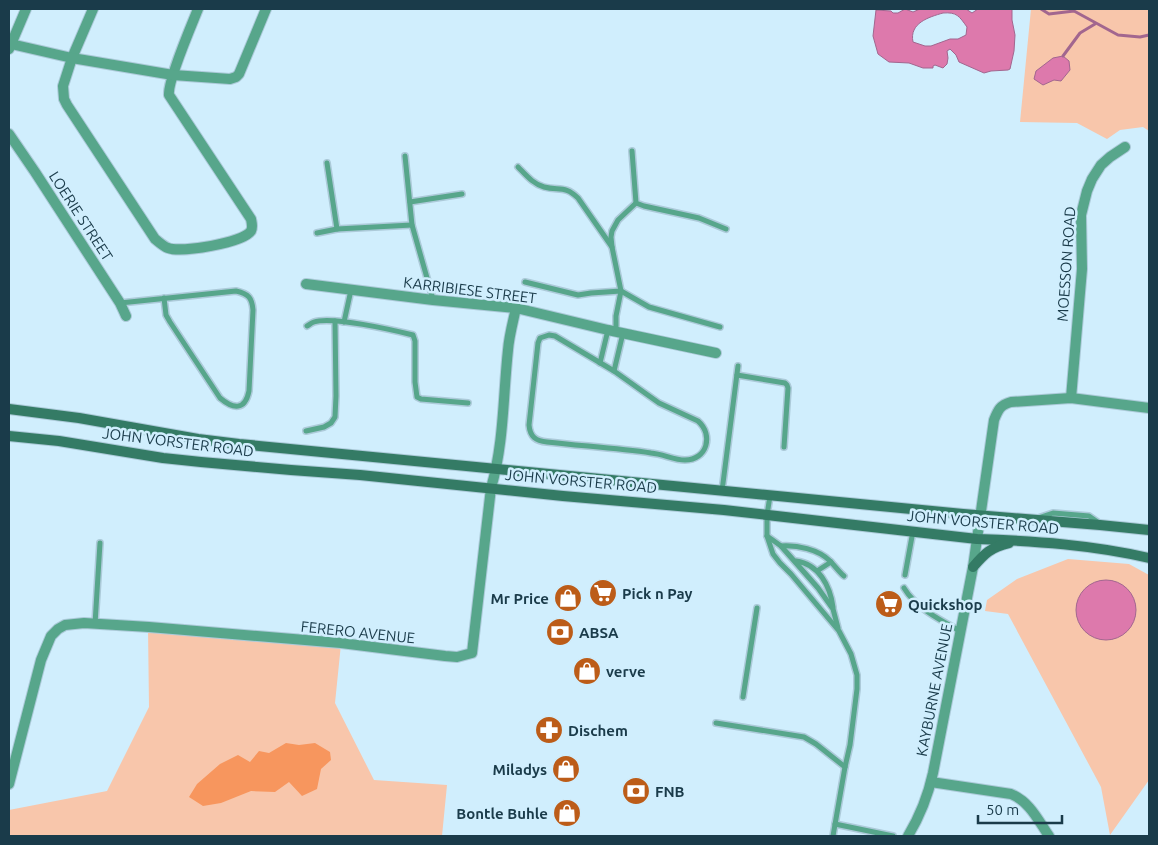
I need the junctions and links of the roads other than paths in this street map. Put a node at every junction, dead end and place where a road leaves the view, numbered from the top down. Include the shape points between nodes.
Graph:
1 (26, 9) edge
2 (93, 9) edge
3 (198, 9) edge
4 (266, 9) edge
5 (10, 47) edge
6 (72, 58) junction
7 (173, 75) junction
8 (9, 134) edge
9 (1126, 147) dead end
10 (632, 151) dead end
11 (405, 156) dead end
12 (327, 163) dead end
13 (518, 168) dead end
14 (462, 194) dead end
15 (410, 202) junction
16 (636, 203) junction
17 (412, 225) junction
18 (337, 229) junction
19 (726, 230) dead end
20 (317, 233) dead end
21 (612, 247) junction
22 (525, 282) dead end
23 (306, 284) dead end
24 (351, 290) junction
25 (621, 291) junction
26 (164, 298) junction
27 (433, 300) junction
28 (120, 304) junction
29 (516, 308) junction
30 (126, 316) dead end
31 (335, 321) junction
32 (344, 322) junction
33 (307, 326) dead end
34 (720, 327) dead end
35 (616, 332) junction
36 (716, 353) dead end
37 (600, 363) junction
38 (738, 366) dead end
39 (614, 370) junction
40 (737, 375) junction
41 (1071, 398) junction
42 (468, 403) dead end
43 (1149, 408) edge
44 (9, 410) edge
45 (306, 431) dead end
46 (9, 436) edge
47 (784, 446) dead end
48 (496, 469) junction
49 (490, 488) junction
50 (722, 491) junction
51 (770, 496) junction
52 (767, 515) junction
53 (981, 516) junction
54 (913, 530) junction
55 (1149, 530) edge
56 (767, 536) junction
57 (977, 539) junction
58 (1020, 540) junction
59 (100, 543) dead end
60 (781, 546) junction
61 (1149, 558) edge
62 (795, 561) junction
63 (831, 562) junction
64 (972, 567) junction
65 (817, 571) junction
66 (904, 575) dead end
67 (844, 576) dead end
68 (904, 588) dead end
69 (757, 608) dead end
70 (833, 608) junction
71 (95, 624) junction
72 (839, 631) junction
73 (960, 631) junction
74 (743, 697) dead end
75 (716, 723) dead end
76 (845, 767) junction
77 (931, 782) junction
78 (9, 784) edge
79 (835, 824) junction
80 (833, 836) edge
81 (893, 836) edge
82 (908, 836) edge
83 (1049, 836) edge

1 - 5 street
2 - 6 street
3 - 7 street
4 - 7 street via 236,77
5 - 6 street
6 - 7 street
6 - 7 street via 63,86 64,99 155,239 176,250 208,247 238,239 250,232 251,220 169,95
8 - 28 street, LOERIE STREET
9 - 41 street, MOESSON ROAD via 1101,165 1087,190 1081,215 1082,269
10 - 16 lane
11 - 15 lane
12 - 18 lane
13 - 21 lane via 539,185 572,192
14 - 15 lane
15 - 17 lane
16 - 19 lane via 699,218
16 - 21 lane via 618,220 612,231
17 - 18 lane
17 - 27 lane
18 - 20 lane
21 - 25 lane
22 - 25 lane via 578,294
23 - 24 street, KARRIBIESE STREET
24 - 27 street, KARRIBIESE STREET
24 - 32 lane
25 - 34 lane via 648,307
25 - 35 lane
26 - 26 lane via 236,291 249,297 253,310 250,382 244,404 227,405 220,398 166,315
26 - 28 lane
27 - 29 street, KARRIBIESE STREET
28 - 30 street, LOERIE STREET
29 - 35 street, KARRIBIESE STREET
29 - 48 street, FERERO AVENUE via 508,347
31 - 32 lane
31 - 33 lane via 314,322
31 - 45 lane via 335,417 324,427
32 - 42 lane via 413,336 417,397
35 - 36 street, KARRIBIESE STREET
35 - 37 lane
35 - 39 lane
37 - 39 lane
37 - 39 lane via 555,336 540,338 528,425 533,438 653,453 678,460 700,454 707,441 703,426 698,421 659,403
38 - 40 lane
40 - 47 lane via 787,385
40 - 50 lane
41 - 43 street
41 - 53 street, KAYBURNE AVENUE via 1011,402 999,408 994,420
44 - 48 main road, JOHN VORSTER ROAD via 239,444
46 - 49 main road, JOHN VORSTER ROAD via 163,458
48 - 49 street, FERERO AVENUE
48 - 50 main road, JOHN VORSTER ROAD
49 - 52 main road, JOHN VORSTER ROAD
49 - 71 street, FERERO AVENUE via 472,653 445,656
50 - 51 main road, JOHN VORSTER ROAD
51 - 52 lane
51 - 53 main road, JOHN VORSTER ROAD
52 - 54 main road, JOHN VORSTER ROAD
52 - 56 lane
53 - 55 main road, JOHN VORSTER ROAD
53 - 57 street, KAYBURNE AVENUE
54 - 57 main road, JOHN VORSTER ROAD
54 - 66 lane
56 - 60 lane
56 - 72 lane via 773,554
57 - 58 main road, JOHN VORSTER ROAD
57 - 64 street, KAYBURNE AVENUE
58 - 61 main road, JOHN VORSTER ROAD
58 - 64 main road via 988,551
59 - 71 lane
60 - 62 lane
60 - 63 lane via 800,547
62 - 65 lane via 804,562
62 - 70 lane
63 - 65 lane
63 - 67 lane
64 - 73 street, KAYBURNE AVENUE
65 - 70 lane via 829,591
68 - 73 lane via 920,605
69 - 74 lane
70 - 72 lane
71 - 78 street, FERERO AVENUE via 65,625 51,636 41,660
72 - 76 lane via 857,675 854,719
73 - 77 street, KAYBURNE AVENUE
75 - 76 lane via 804,737
76 - 79 lane
77 - 82 street, KAYBURNE AVENUE via 922,810
77 - 83 street via 1020,797
79 - 80 lane
79 - 81 lane

